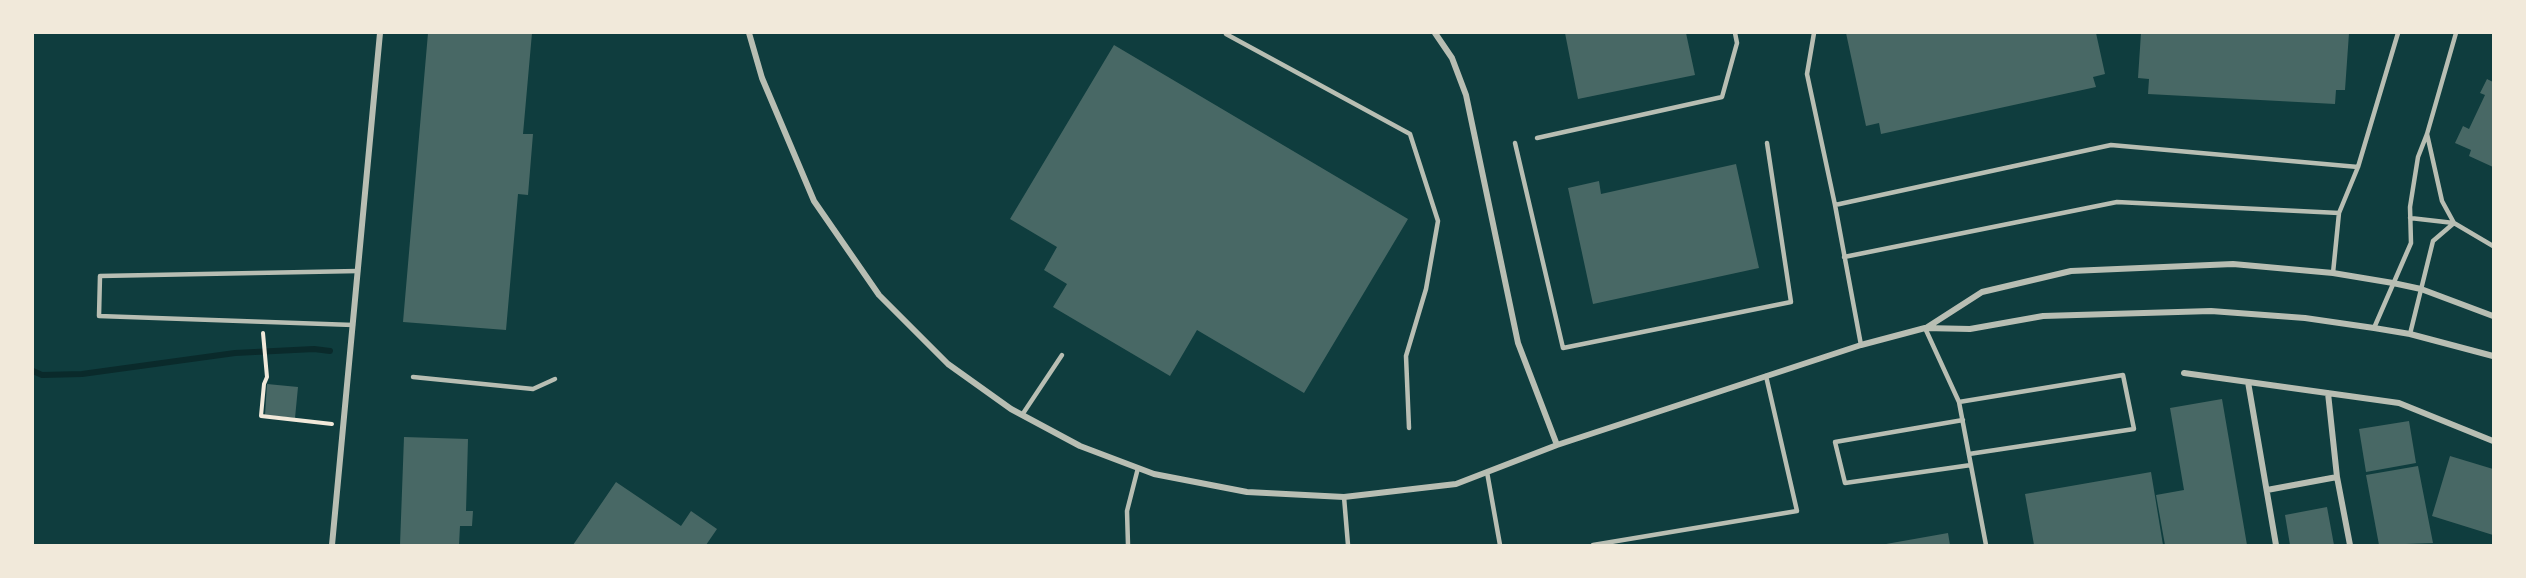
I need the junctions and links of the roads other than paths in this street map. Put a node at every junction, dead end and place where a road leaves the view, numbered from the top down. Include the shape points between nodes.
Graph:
1 (380, 33) edge
2 (749, 33) edge
3 (1435, 33) edge
4 (1735, 33) edge
5 (1814, 33) edge
6 (2398, 33) edge
7 (2456, 33) edge
8 (1226, 34) edge
9 (2427, 134) junction
10 (1537, 138) dead end
11 (1515, 143) dead end
12 (1767, 143) dead end
13 (2358, 167) junction
14 (1835, 205) junction
15 (2339, 213) junction
16 (2410, 218) junction
17 (2454, 223) junction
18 (2493, 246) edge
19 (1844, 257) junction
20 (358, 271) junction
21 (2333, 273) junction
22 (2393, 283) junction
23 (2421, 289) junction
24 (2493, 315) edge
25 (353, 325) junction
26 (1925, 328) junction
27 (2374, 328) junction
28 (2410, 334) junction
29 (1861, 345) junction
30 (1062, 355) dead end
31 (2493, 356) edge
32 (2184, 373) dead end
33 (1766, 376) junction
34 (413, 377) dead end
35 (555, 379) dead end
36 (2248, 382) junction
37 (2328, 393) junction
38 (1959, 402) junction
39 (1022, 415) junction
40 (1963, 420) junction
41 (1409, 428) dead end
42 (2493, 441) edge
43 (1557, 445) junction
44 (1969, 454) junction
45 (1971, 465) junction
46 (1138, 468) junction
47 (1487, 472) junction
48 (2337, 477) junction
49 (2267, 490) junction
50 (1344, 497) junction
51 (332, 545) edge
52 (1128, 545) edge
53 (1348, 545) edge
54 (1500, 545) edge
55 (1593, 545) edge
56 (1986, 545) edge
57 (2276, 545) edge
58 (2350, 545) edge

1 - 20 street
2 - 39 street via 762,78 814,201 879,295 948,364
3 - 43 street via 1452,58 1466,95 1518,344
4 - 10 lane via 1737,43 1722,97
5 - 14 lane via 1807,74
6 - 13 lane
7 - 9 lane
8 - 41 lane via 1410,134 1438,221 1426,289 1406,356
9 - 16 lane via 2418,157
9 - 17 lane via 2442,201
11 - 12 lane via 1563,348 1791,302
13 - 14 lane via 2111,145
13 - 15 lane
14 - 19 lane
15 - 19 lane via 2117,202
15 - 21 lane
16 - 17 lane
16 - 22 lane via 2411,243
17 - 18 lane
17 - 23 lane via 2433,241
19 - 29 lane
20 - 25 street
20 - 25 lane via 100,276 99,316
21 - 22 street
21 - 26 street via 2233,264 2072,271 1982,292
22 - 23 street
22 - 27 lane
23 - 24 street
23 - 28 lane
25 - 51 street
26 - 27 street via 1971,329 2043,316 2211,311
26 - 29 street
26 - 38 lane
27 - 28 street
28 - 31 street
29 - 33 street
30 - 39 lane
32 - 36 street
33 - 43 street
33 - 55 lane via 1797,511
34 - 35 lane via 533,389
36 - 37 street
36 - 49 street
37 - 42 street via 2399,403
37 - 48 street
38 - 40 lane
38 - 44 lane via 2123,375 2134,429
39 - 46 street via 1080,446
40 - 44 lane
40 - 45 lane via 1835,442 1845,483
43 - 47 street
44 - 45 lane
45 - 56 lane
46 - 50 street via 1247,492
46 - 52 lane via 1127,511
47 - 50 street via 1456,484
47 - 54 lane
48 - 49 street
48 - 58 street
49 - 57 street
50 - 53 lane

